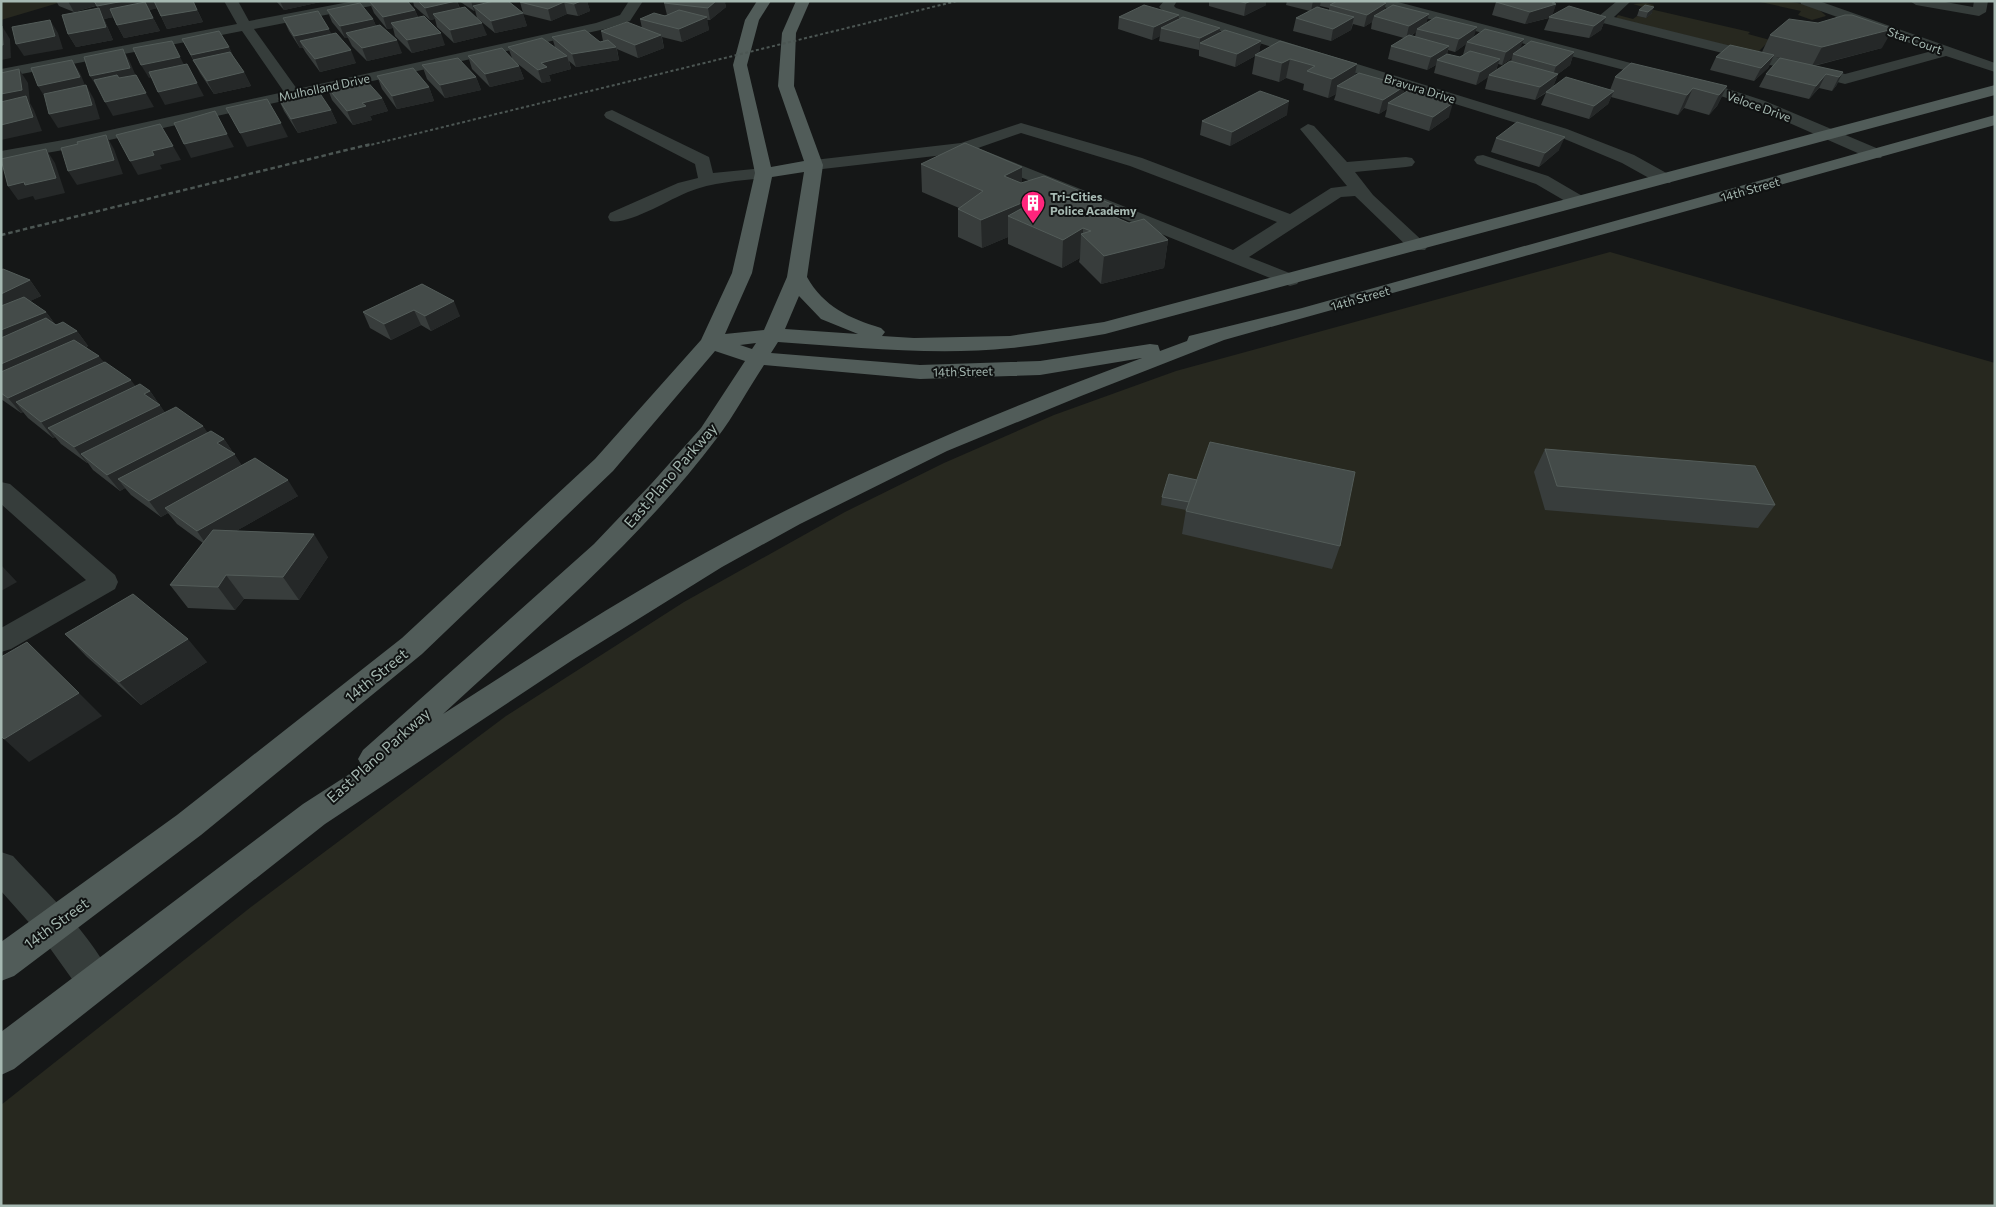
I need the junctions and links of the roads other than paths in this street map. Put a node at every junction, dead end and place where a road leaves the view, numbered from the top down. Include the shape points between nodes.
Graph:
1 (231, 1) edge
2 (376, 1) edge
3 (636, 1) edge
4 (764, 1) edge
5 (803, 1) edge
6 (1378, 1) edge
7 (1625, 1) edge
8 (1806, 1) edge
9 (1916, 1) edge
10 (1982, 1) edge
11 (1171, 6) edge
12 (245, 26) junction
13 (1947, 51) junction
14 (1995, 68) edge
15 (1, 74) edge
16 (1995, 90) edge
17 (293, 94) junction
18 (612, 115) dead end
19 (1995, 120) edge
20 (1308, 129) dead end
21 (1831, 135) junction
22 (963, 148) junction
23 (1875, 154) junction
24 (1, 156) edge
25 (1483, 160) dead end
26 (1406, 162) dead end
27 (814, 165) junction
28 (1342, 168) junction
29 (764, 173) junction
30 (716, 179) junction
31 (1664, 179) junction
32 (1360, 190) junction
33 (1578, 202) junction
34 (617, 217) dead end
35 (1292, 221) junction
36 (1482, 228) junction
37 (1418, 246) junction
38 (1519, 253) junction
39 (1235, 257) junction
40 (797, 277) junction
41 (1290, 280) junction
42 (772, 335) junction
43 (1215, 338) junction
44 (711, 342) junction
45 (914, 344) junction
46 (758, 358) junction
47 (1, 490) edge
48 (1, 641) edge
49 (314, 814) junction
50 (1, 867) edge
51 (54, 926) junction
52 (1, 964) edge
53 (95, 981) junction
54 (1, 1056) edge

1 - 12 street
2 - 12 street
3 - 17 street, Mulholland Drive via 625,18 600,26
4 - 29 main road via 752,20 740,65
5 - 27 main road, East Plano Parkway via 789,33 786,86
6 - 21 street, Veloce Drive via 1717,90
7 - 13 street via 1604,19 1845,79
8 - 13 street, Star Court via 1826,15 1848,9
9 - 10 street via 1979,12
11 - 31 street, Bravura Drive via 1561,132 1628,159
12 - 15 street
12 - 17 street
13 - 14 street, Star Court
16 - 21 main road, 14th Street
17 - 24 street, Mulholland Drive
18 - 30 street via 703,161 705,176
19 - 23 main road, 14th Street
20 - 28 street
21 - 23 street, Veloce Drive
21 - 31 main road, 14th Street
22 - 27 street
22 - 35 street via 1021,128 1136,162
22 - 39 street
23 - 38 main road, 14th Street
25 - 33 street via 1542,180
26 - 28 street
27 - 29 main road
27 - 40 main road, East Plano Parkway
28 - 32 street
29 - 30 street
29 - 44 main road via 742,273
30 - 34 street via 684,187
31 - 33 main road, 14th Street
32 - 35 street via 1338,192
32 - 37 street
33 - 36 main road, 14th Street
35 - 39 street
36 - 37 main road, 14th Street
36 - 38 main road
37 - 41 main road, 14th Street
38 - 43 main road, 14th Street
39 - 41 street
40 - 42 main road, East Plano Parkway
40 - 45 main road via 814,304 840,321
41 - 45 main road, 14th Street via 1160,315 1069,335 1010,342
42 - 44 main road, 14th Street
42 - 45 main road, 14th Street
42 - 46 main road, East Plano Parkway
43 - 46 main road, 14th Street via 1076,363 1000,371 920,372
43 - 49 main road via 1004,418 791,518 713,560 564,650
44 - 46 main road, 14th Street
44 - 51 main road, 14th Street via 604,465 412,646 189,825
46 - 49 main road, East Plano Parkway via 709,432 603,550
47 - 48 street via 105,582
49 - 53 main road
50 - 51 street
51 - 52 main road, 14th Street
51 - 53 street
53 - 54 main road

